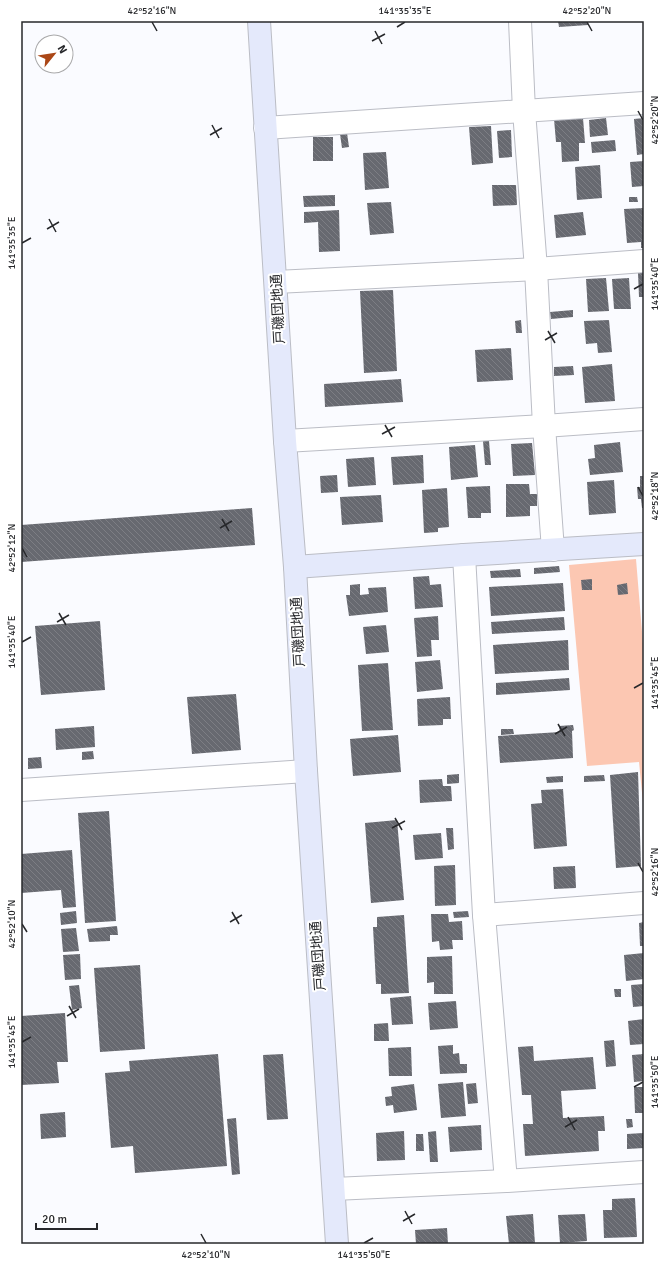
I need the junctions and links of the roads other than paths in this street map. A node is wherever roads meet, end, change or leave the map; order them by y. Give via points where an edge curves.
1 (259, 21) edge
2 (520, 21) edge
3 (644, 103) edge
4 (524, 111) junction
5 (265, 128) junction
6 (644, 261) edge
7 (536, 269) junction
8 (276, 282) junction
9 (644, 419) edge
10 (544, 426) junction
11 (285, 440) junction
12 (644, 544) edge
13 (553, 550) junction
14 (464, 555) junction
15 (295, 567) junction
16 (306, 771) junction
17 (21, 790) edge
18 (644, 903) edge
19 (484, 915) junction
20 (644, 1172) edge
21 (506, 1181) junction
22 (334, 1189) junction
23 (337, 1244) edge

1 - 5 street, 戸磯団地通
2 - 4 street
3 - 4 street
4 - 5 street
4 - 7 street
5 - 8 street, 戸磯団地通
6 - 7 street
7 - 8 street
7 - 10 street
8 - 11 street, 戸磯団地通
9 - 10 street
10 - 11 street
10 - 13 street
11 - 15 street, 戸磯団地通
12 - 13 street
13 - 14 street
14 - 15 street
14 - 19 street
15 - 16 street, 戸磯団地通
16 - 17 street
16 - 22 street, 戸磯団地通
18 - 19 street
19 - 21 street
20 - 21 street
21 - 22 street
22 - 23 street, 戸磯団地通

